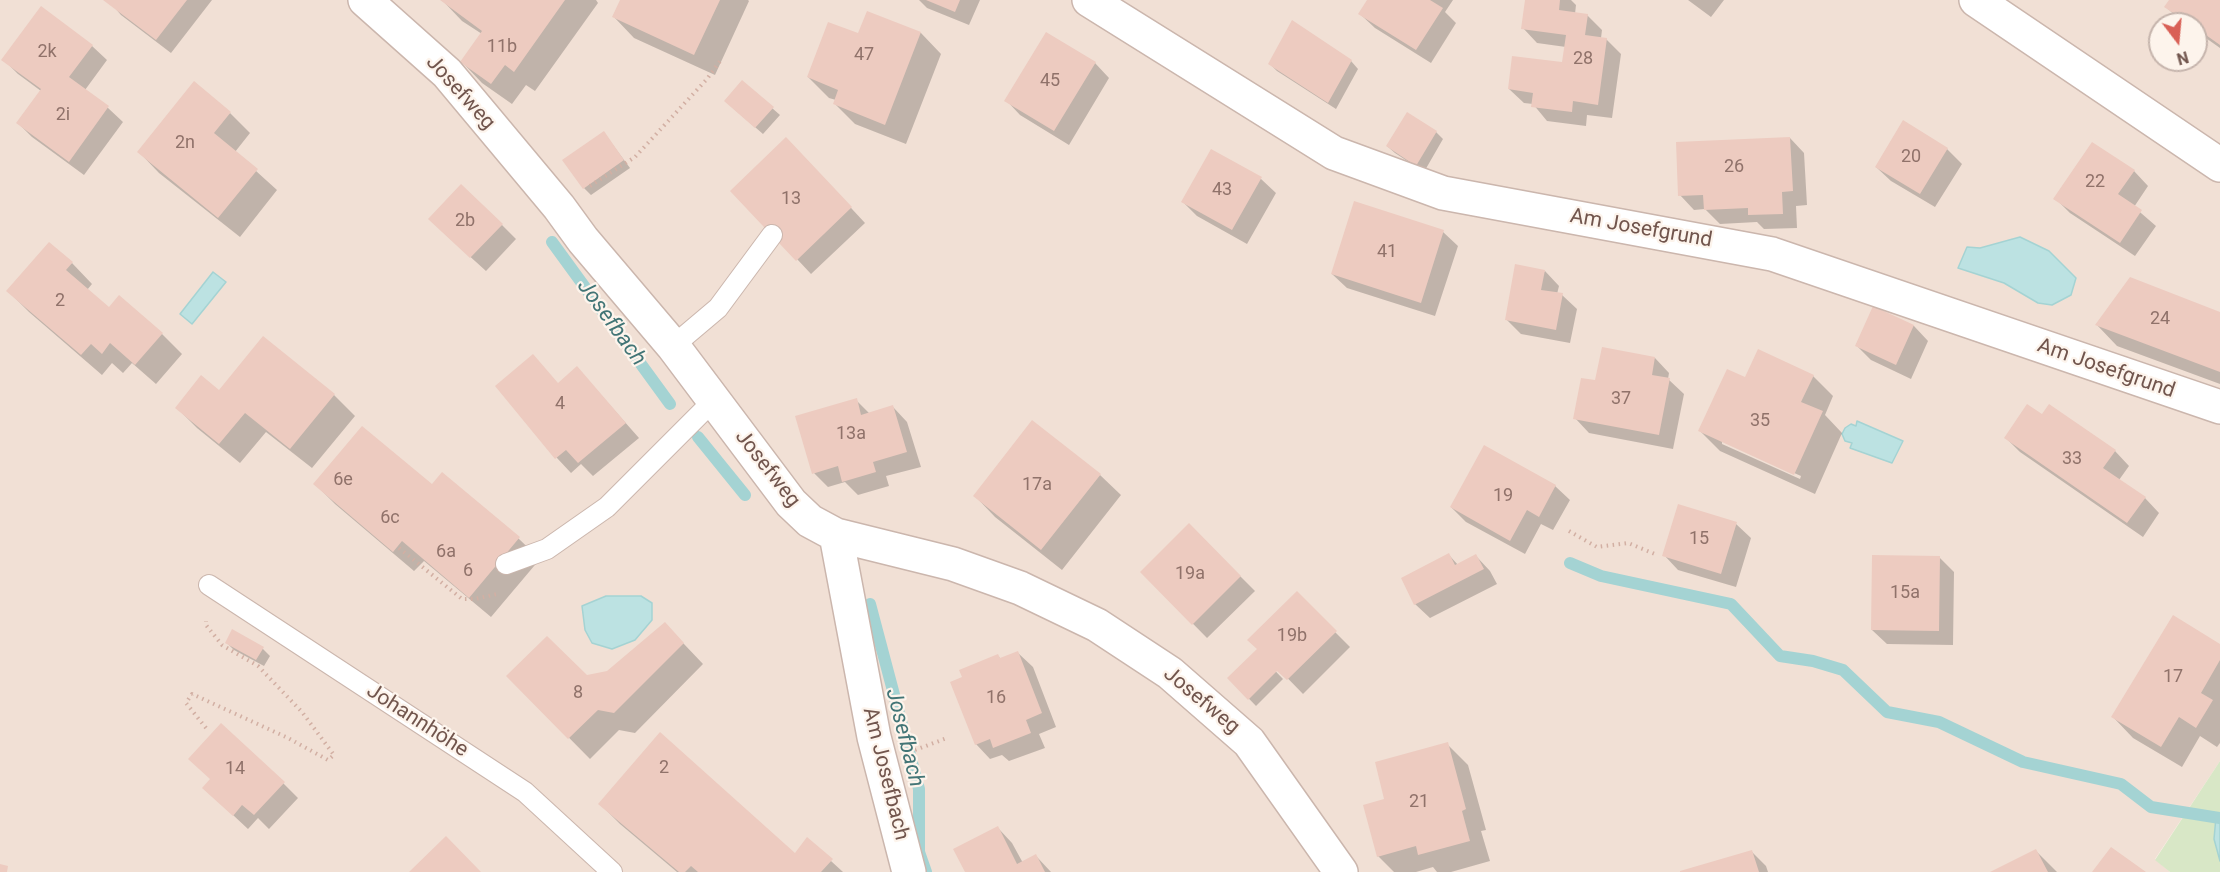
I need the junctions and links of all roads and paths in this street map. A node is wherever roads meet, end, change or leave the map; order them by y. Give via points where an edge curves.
1 (365, 0) edge
2 (1089, 0) edge
3 (1976, 0) edge
4 (720, 61) dead end
5 (2220, 165) edge
6 (559, 207) junction
7 (772, 235) dead end
8 (673, 346) junction
9 (714, 400) junction
10 (2220, 407) edge
11 (1569, 531) dead end
12 (836, 535) junction
13 (1655, 554) dead end
14 (506, 564) dead end
15 (212, 587) joint
16 (206, 728) dead end
17 (947, 738) dead end
18 (922, 747) dead end
19 (908, 871) edge
20 (612, 872) edge
21 (1341, 872) edge

1 - 6 street, Josefweg via 447,73
2 - 10 street, Am Josefgrund via 1334,153 1443,193 1772,254
3 - 5 street
4 - 6 path via 635,157
6 - 8 street, Josefweg
7 - 8 lane via 718,308
8 - 9 street, Josefweg
9 - 12 street, Josefweg via 791,503 810,521
9 - 14 lane via 607,507 548,549
11 - 13 path via 1597,547 1628,543
12 - 19 street, Am Josefbach via 874,737
12 - 21 street, Josefweg via 953,564 1020,588 1097,625 1170,673 1250,742
15 - 16 path via 206,625 222,645 258,666 302,712 334,755 328,760 192,694 186,703
15 - 20 lane, Johannhöhe via 525,792
17 - 18 path

